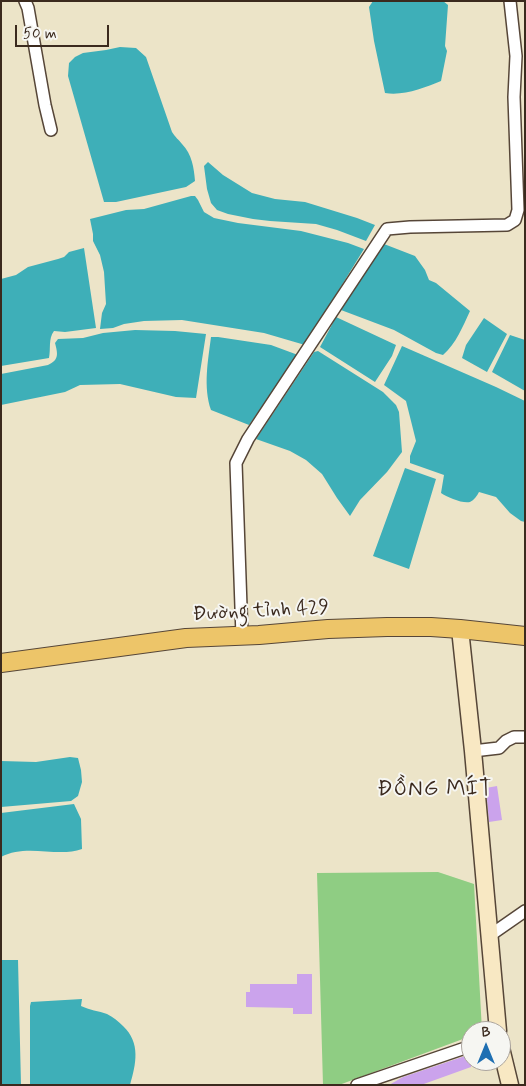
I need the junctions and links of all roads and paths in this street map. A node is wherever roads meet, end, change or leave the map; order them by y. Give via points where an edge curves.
1 (25, 1) edge
2 (510, 1) edge
3 (51, 130) dead end
4 (520, 222) edge
5 (460, 629) junction
6 (242, 636) junction
7 (525, 636) edge
8 (1, 663) edge
9 (525, 737) edge
10 (473, 751) junction
11 (525, 911) edge
12 (490, 936) junction
13 (497, 1021) edge
14 (461, 1049) edge
15 (507, 1071) edge
16 (358, 1085) edge
17 (510, 1085) edge

1 - 3 street
2 - 4 street via 516,56 514,98
4 - 6 street via 387,230 236,462
5 - 6 main road, Đường tỉnh 429 via 387,627
5 - 7 main road, Đường tỉnh 429
5 - 10 street
6 - 8 main road, Đường tỉnh 429 via 186,638
9 - 10 street via 514,737 499,748
10 - 12 street
11 - 12 street
12 - 13 street
14 - 16 street
15 - 17 street

